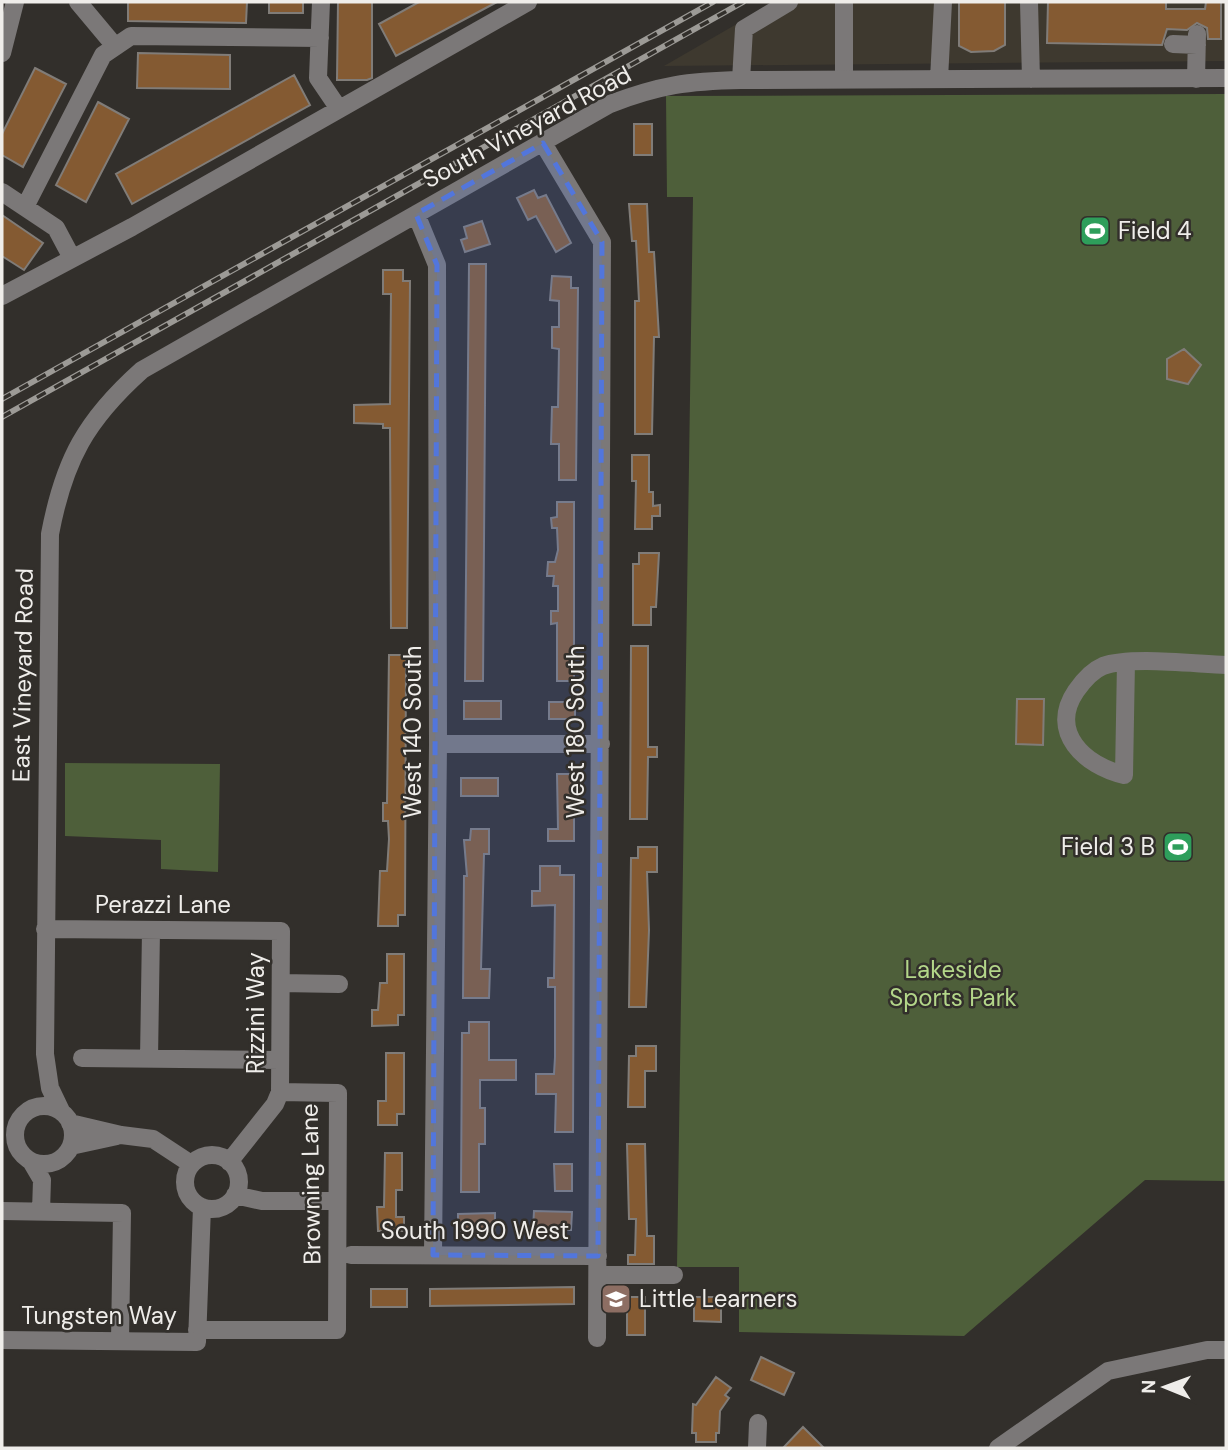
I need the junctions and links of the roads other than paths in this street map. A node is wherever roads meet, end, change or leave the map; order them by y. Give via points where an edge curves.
1 (15, 2) edge
2 (78, 2) edge
3 (321, 2) edge
4 (528, 2) edge
5 (789, 2) edge
6 (844, 2) edge
7 (943, 2) edge
8 (1029, 2) edge
9 (4, 34) edge
10 (320, 38) junction
11 (1173, 44) dead end
12 (114, 45) junction
13 (2, 53) edge
14 (1226, 78) edge
15 (844, 79) junction
16 (939, 79) junction
17 (1031, 79) junction
18 (1196, 79) junction
19 (741, 80) junction
20 (338, 109) junction
21 (543, 143) junction
22 (2, 192) edge
23 (25, 207) junction
24 (416, 214) junction
25 (72, 258) junction
26 (2, 296) edge
27 (112, 397) joint
28 (1126, 662) junction
29 (1226, 665) edge
30 (438, 744) junction
31 (601, 744) junction
32 (45, 929) junction
33 (151, 930) junction
34 (281, 931) joint
35 (281, 983) junction
36 (339, 984) dead end
37 (44, 1054) junction
38 (82, 1058) dead end
39 (149, 1059) junction
40 (280, 1060) junction
41 (280, 1092) junction
42 (65, 1117) junction
43 (14, 1120) edge
44 (121, 1135) junction
45 (71, 1146) junction
46 (10, 1147) edge
47 (229, 1162) junction
48 (32, 1163) junction
49 (51, 1164) junction
50 (191, 1164) junction
51 (42, 1180) junction
52 (235, 1195) junction
53 (337, 1201) junction
54 (202, 1208) junction
55 (2, 1211) edge
56 (41, 1212) junction
57 (351, 1255) dead end
58 (433, 1255) junction
59 (598, 1256) junction
60 (598, 1275) junction
61 (674, 1275) dead end
62 (337, 1330) joint
63 (197, 1336) junction
64 (597, 1338) dead end
65 (2, 1340) edge
66 (120, 1341) junction
67 (1226, 1350) edge
68 (758, 1423) dead end
69 (757, 1448) edge
70 (998, 1448) edge

1 - 9 street
2 - 12 street
3 - 10 street
4 - 20 street
5 - 19 street via 744,29
6 - 15 street
7 - 16 street
8 - 17 street
9 - 13 street
10 - 12 street via 131,36
10 - 20 street via 318,78
11 - 18 street via 1197,39
12 - 23 street via 103,55
14 - 18 street, South Vineyard Road
15 - 16 street, South Vineyard Road
15 - 19 street, South Vineyard Road
16 - 17 street, South Vineyard Road
17 - 18 street, South Vineyard Road
19 - 21 street, South Vineyard Road via 653,88 610,104
20 - 25 street
21 - 24 street, South Vineyard Road
21 - 31 street, West 180 South via 602,242
22 - 23 street
23 - 25 street via 56,228
24 - 27 street, South Vineyard Road via 142,370
24 - 30 street, West 140 South via 437,265
25 - 26 street
27 - 32 street, East Vineyard Road via 80,440 59,488 50,534
28 - 28 street via 1103,666 1084,679 1070,700 1067,720 1069,737 1086,760 1124,775
28 - 29 street
30 - 31 street
30 - 58 street, West 140 South
31 - 59 street, West 180 South
32 - 33 street, Perazzi Lane
32 - 37 street, East Vineyard Road
33 - 34 street, Perazzi Lane
33 - 39 street
34 - 35 street, Rizzini Way
35 - 36 street
35 - 40 street, Rizzini Way
37 - 42 street, East Vineyard Road via 50,1088
37 - 43 street, East Vineyard Road via 38,1091
38 - 39 street
39 - 40 street
40 - 41 street, Rizzini Way
41 - 47 street, Rizzini Way
41 - 53 street, Browning Lane via 338,1093
42 - 43 street via 42,1106
42 - 44 street
42 - 45 street via 73,1137
43 - 46 street via 15,1141
44 - 45 street
44 - 50 street via 153,1139
45 - 49 street
46 - 48 street
47 - 50 street via 211,1155
47 - 52 street via 239,1180
48 - 49 street
48 - 51 street
49 - 51 street
50 - 54 street via 186,1189
51 - 56 street
52 - 53 street via 262,1201
52 - 54 street via 224,1206
53 - 62 street, Browning Lane
54 - 63 street
55 - 56 street
56 - 66 street via 122,1213
57 - 58 street, South 1990 West
58 - 59 street, South 1990 West
59 - 60 street, West 180 South
60 - 61 street
60 - 64 street, West 180 South
62 - 63 street, Tungsten Way
63 - 66 street, Tungsten Way
65 - 66 street, Tungsten Way
67 - 70 street via 1108,1371
68 - 69 street

